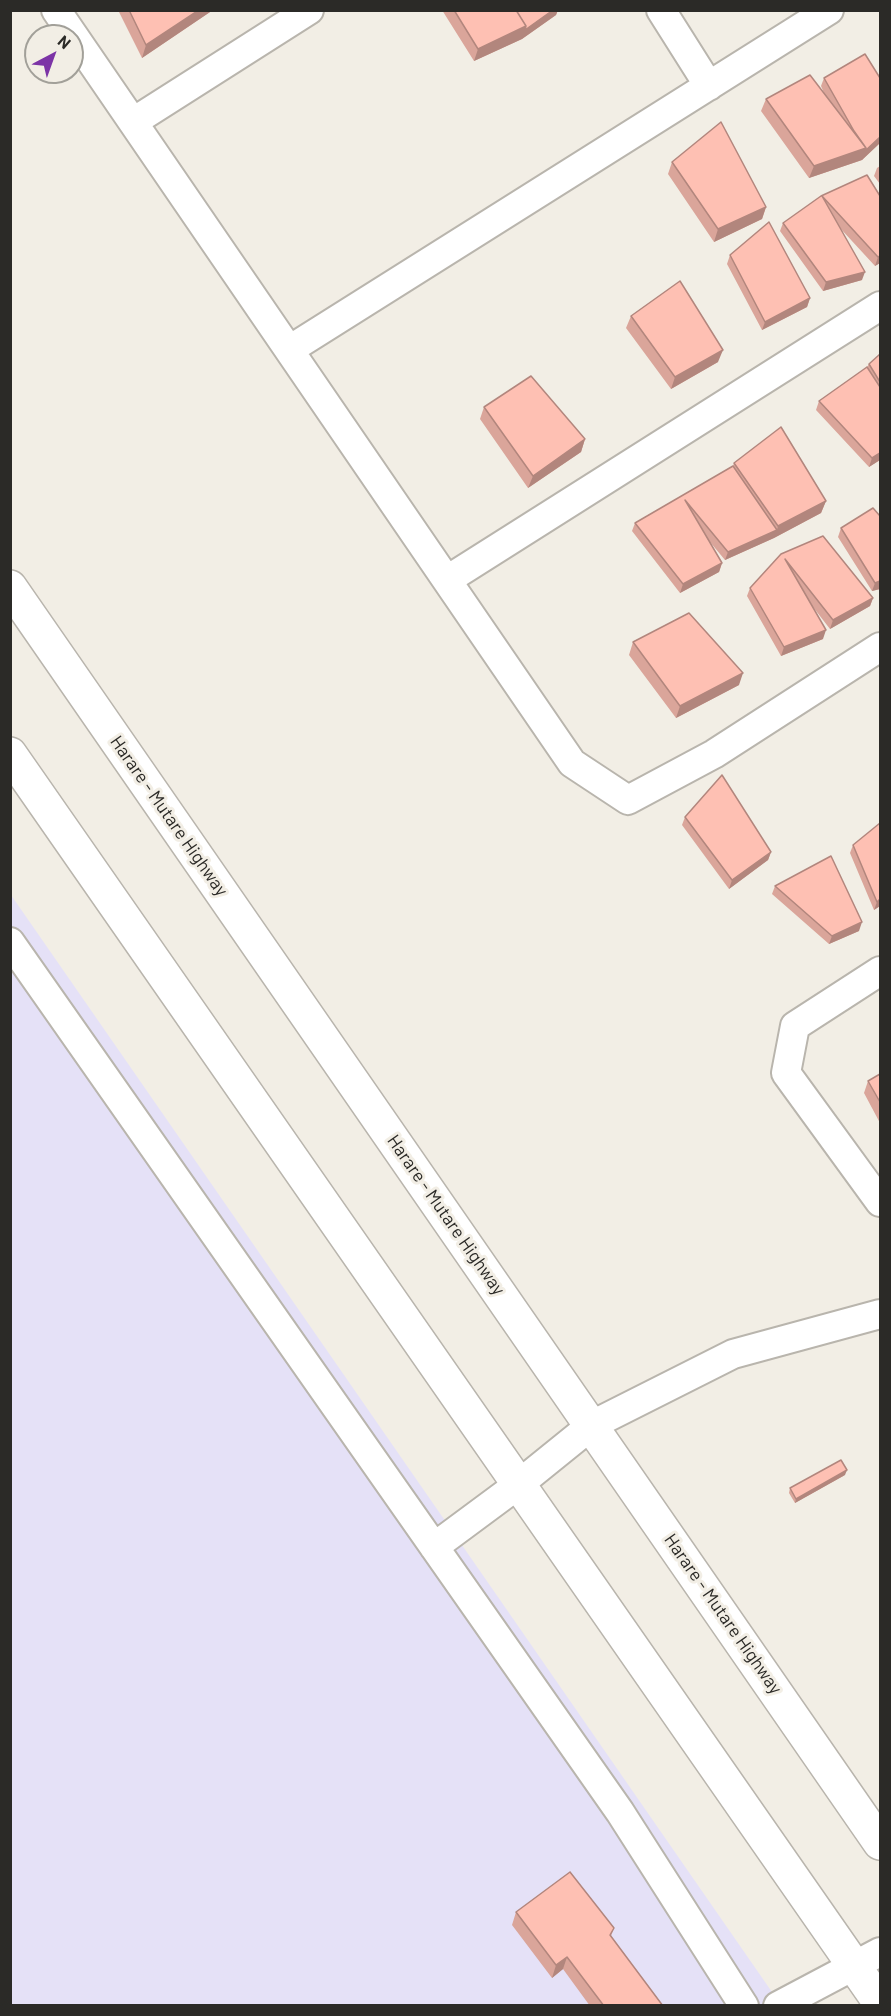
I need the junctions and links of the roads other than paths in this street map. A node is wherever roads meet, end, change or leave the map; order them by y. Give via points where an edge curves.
1 (56, 10) edge
2 (309, 10) edge
3 (661, 10) edge
4 (829, 10) edge
5 (709, 86) junction
6 (133, 122) junction
7 (880, 306) edge
8 (289, 350) junction
9 (447, 580) junction
10 (10, 587) edge
11 (880, 646) edge
12 (10, 754) edge
13 (10, 942) edge
14 (880, 971) edge
15 (880, 1202) edge
16 (880, 1314) edge
17 (592, 1425) junction
18 (519, 1484) junction
19 (434, 1547) junction
20 (880, 1844) edge
21 (868, 1959) edge
22 (880, 2003) edge
23 (744, 2006) edge
24 (778, 2006) edge

1 - 6 street
2 - 6 street
3 - 5 street
4 - 5 street
5 - 8 street
6 - 8 street
7 - 9 street
8 - 9 street
9 - 11 street via 572,763 628,800 714,754
10 - 17 highway, Harare - Mutare Highway
12 - 18 highway
13 - 19 street
14 - 15 street via 795,1026 786,1073
16 - 17 street via 733,1354
17 - 18 street
17 - 20 highway, Harare - Mutare Highway
18 - 19 street
18 - 21 highway
19 - 23 street via 620,1812
21 - 22 highway
21 - 24 street

